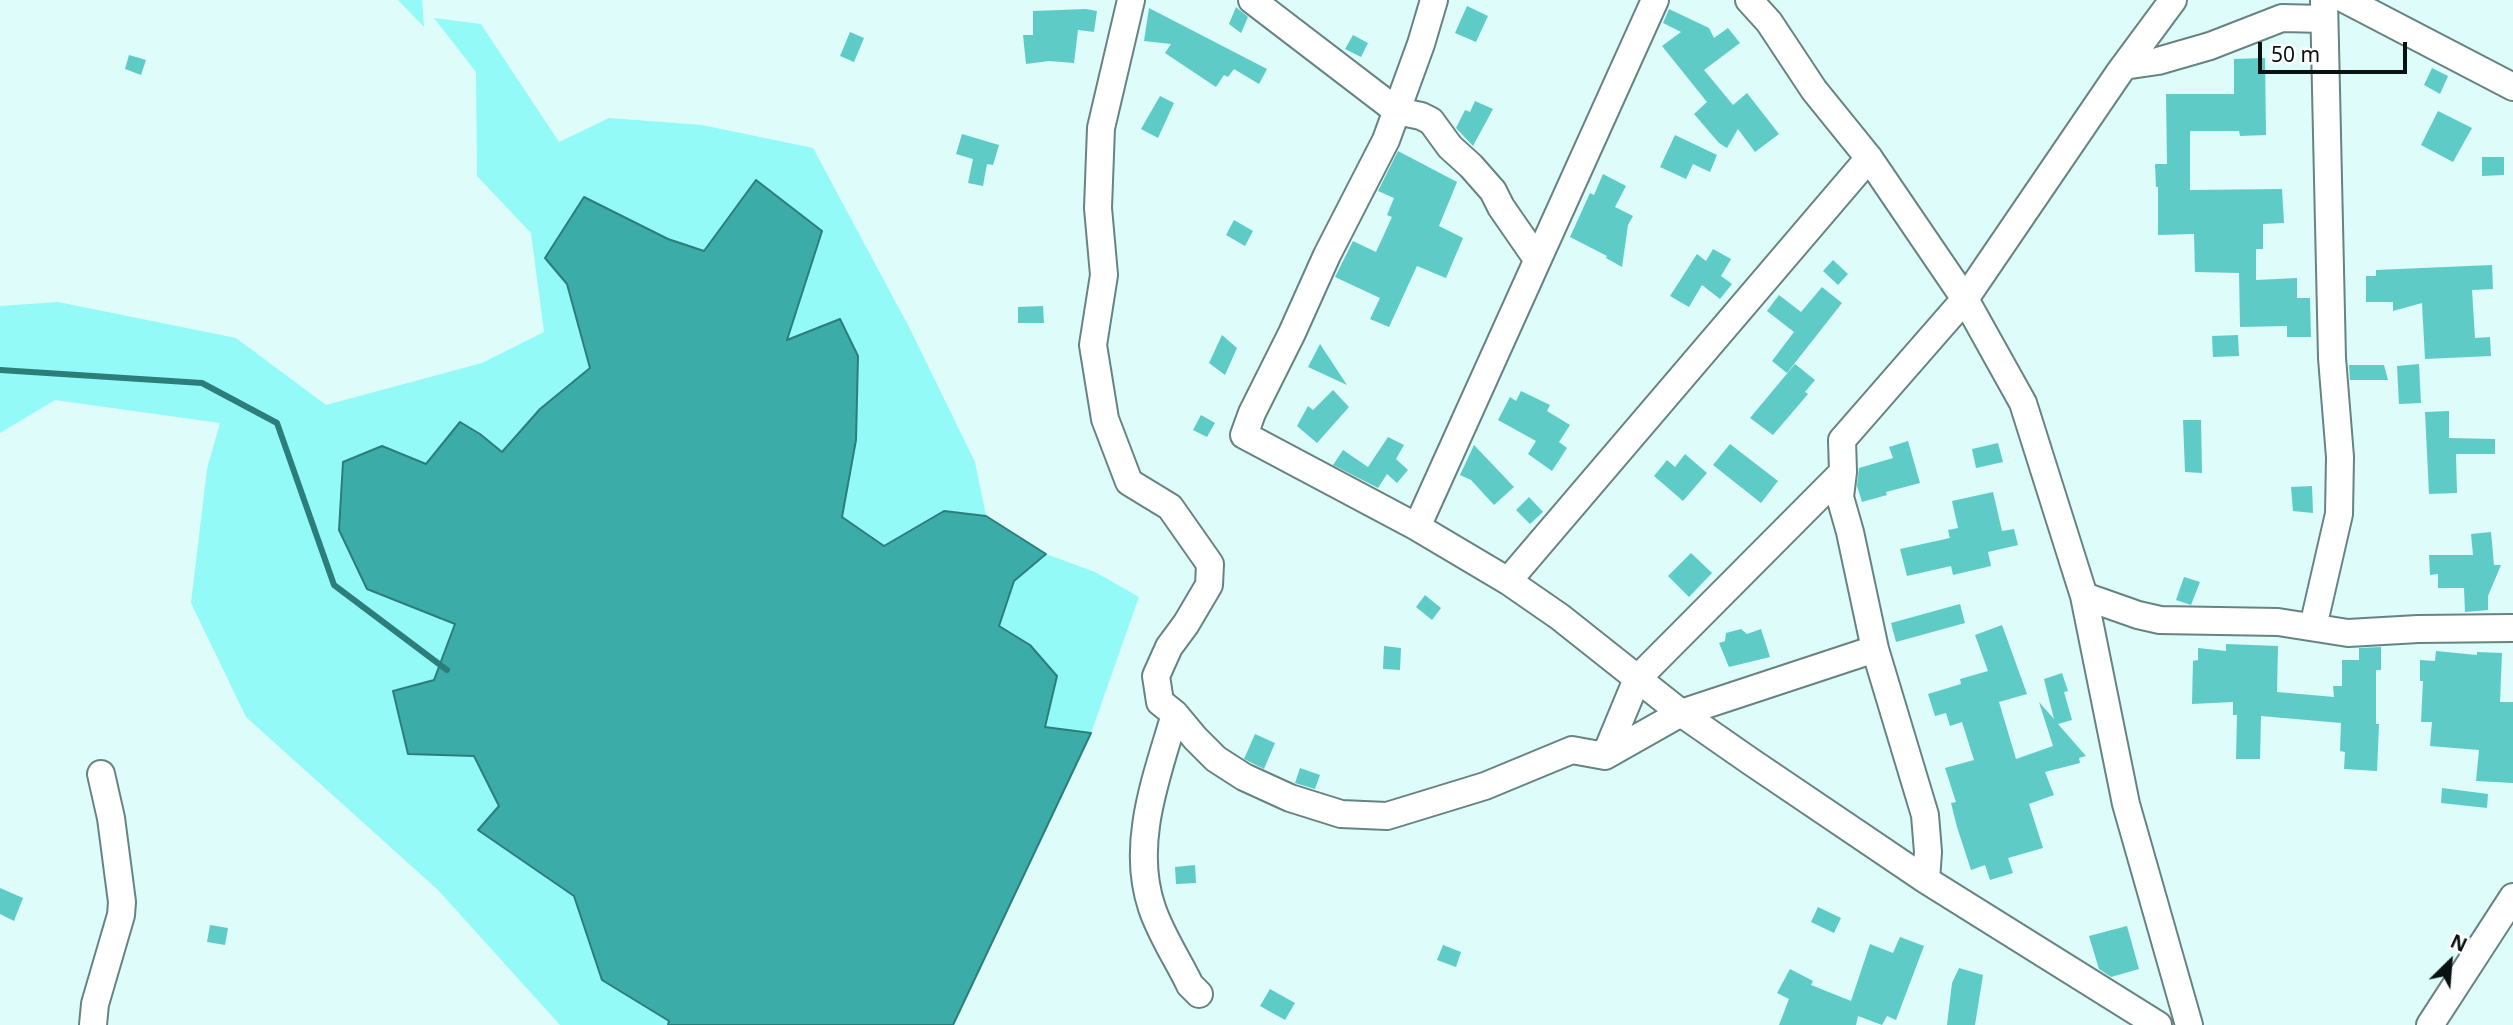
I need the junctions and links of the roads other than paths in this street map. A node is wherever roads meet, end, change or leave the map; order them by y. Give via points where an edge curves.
1 (1131, 0) edge
2 (1252, 0) edge
3 (1434, 0) edge
4 (1655, 0) edge
5 (1749, 0) edge
6 (2173, 0) edge
7 (2359, 3) edge
8 (2324, 10) edge
9 (2124, 66) junction
10 (2513, 87) edge
11 (1397, 111) junction
12 (1869, 159) junction
13 (1537, 258) junction
14 (1965, 299) junction
15 (1843, 472) junction
16 (1417, 527) junction
17 (1508, 582) junction
18 (2084, 596) junction
19 (2313, 628) junction
20 (2513, 628) edge
21 (1875, 649) junction
22 (1637, 679) junction
23 (1681, 713) junction
24 (1175, 714) junction
25 (1605, 756) junction
26 (101, 774) dead end
27 (1926, 880) junction
28 (2513, 897) edge
29 (1199, 994) dead end
30 (93, 1025) edge
31 (2158, 1025) edge
32 (2189, 1025) edge
33 (2430, 1025) edge

1 - 24 street via 1101,128 1098,208 1104,275 1093,345 1105,419 1129,482 1170,507 1210,564 1209,585 1156,676 1160,702
2 - 11 street
3 - 11 street
4 - 13 street
5 - 12 street
6 - 9 street
7 - 10 street
8 - 9 street via 2282,18 2171,57
8 - 19 street via 2332,358 2340,468 2339,514
9 - 14 street
11 - 13 street via 1431,121 1493,191
11 - 16 street via 1244,435
12 - 14 street
12 - 17 street
13 - 16 street
14 - 15 street via 1842,440
14 - 18 street via 2023,403
15 - 21 street via 1840,496
15 - 22 street
16 - 17 street
17 - 22 street
18 - 19 street via 2160,620 2278,622
18 - 32 street via 2126,804
19 - 20 street via 2348,633
21 - 23 street
21 - 27 street via 1925,815
22 - 23 street
22 - 25 street
23 - 25 street
23 - 27 street
24 - 25 street via 1216,759 1244,777 1341,814 1387,816 1485,786 1572,750
24 - 29 street via 1149,803 1143,857 1152,908 1190,985
26 - 30 street via 122,902
27 - 31 street
28 - 33 street

